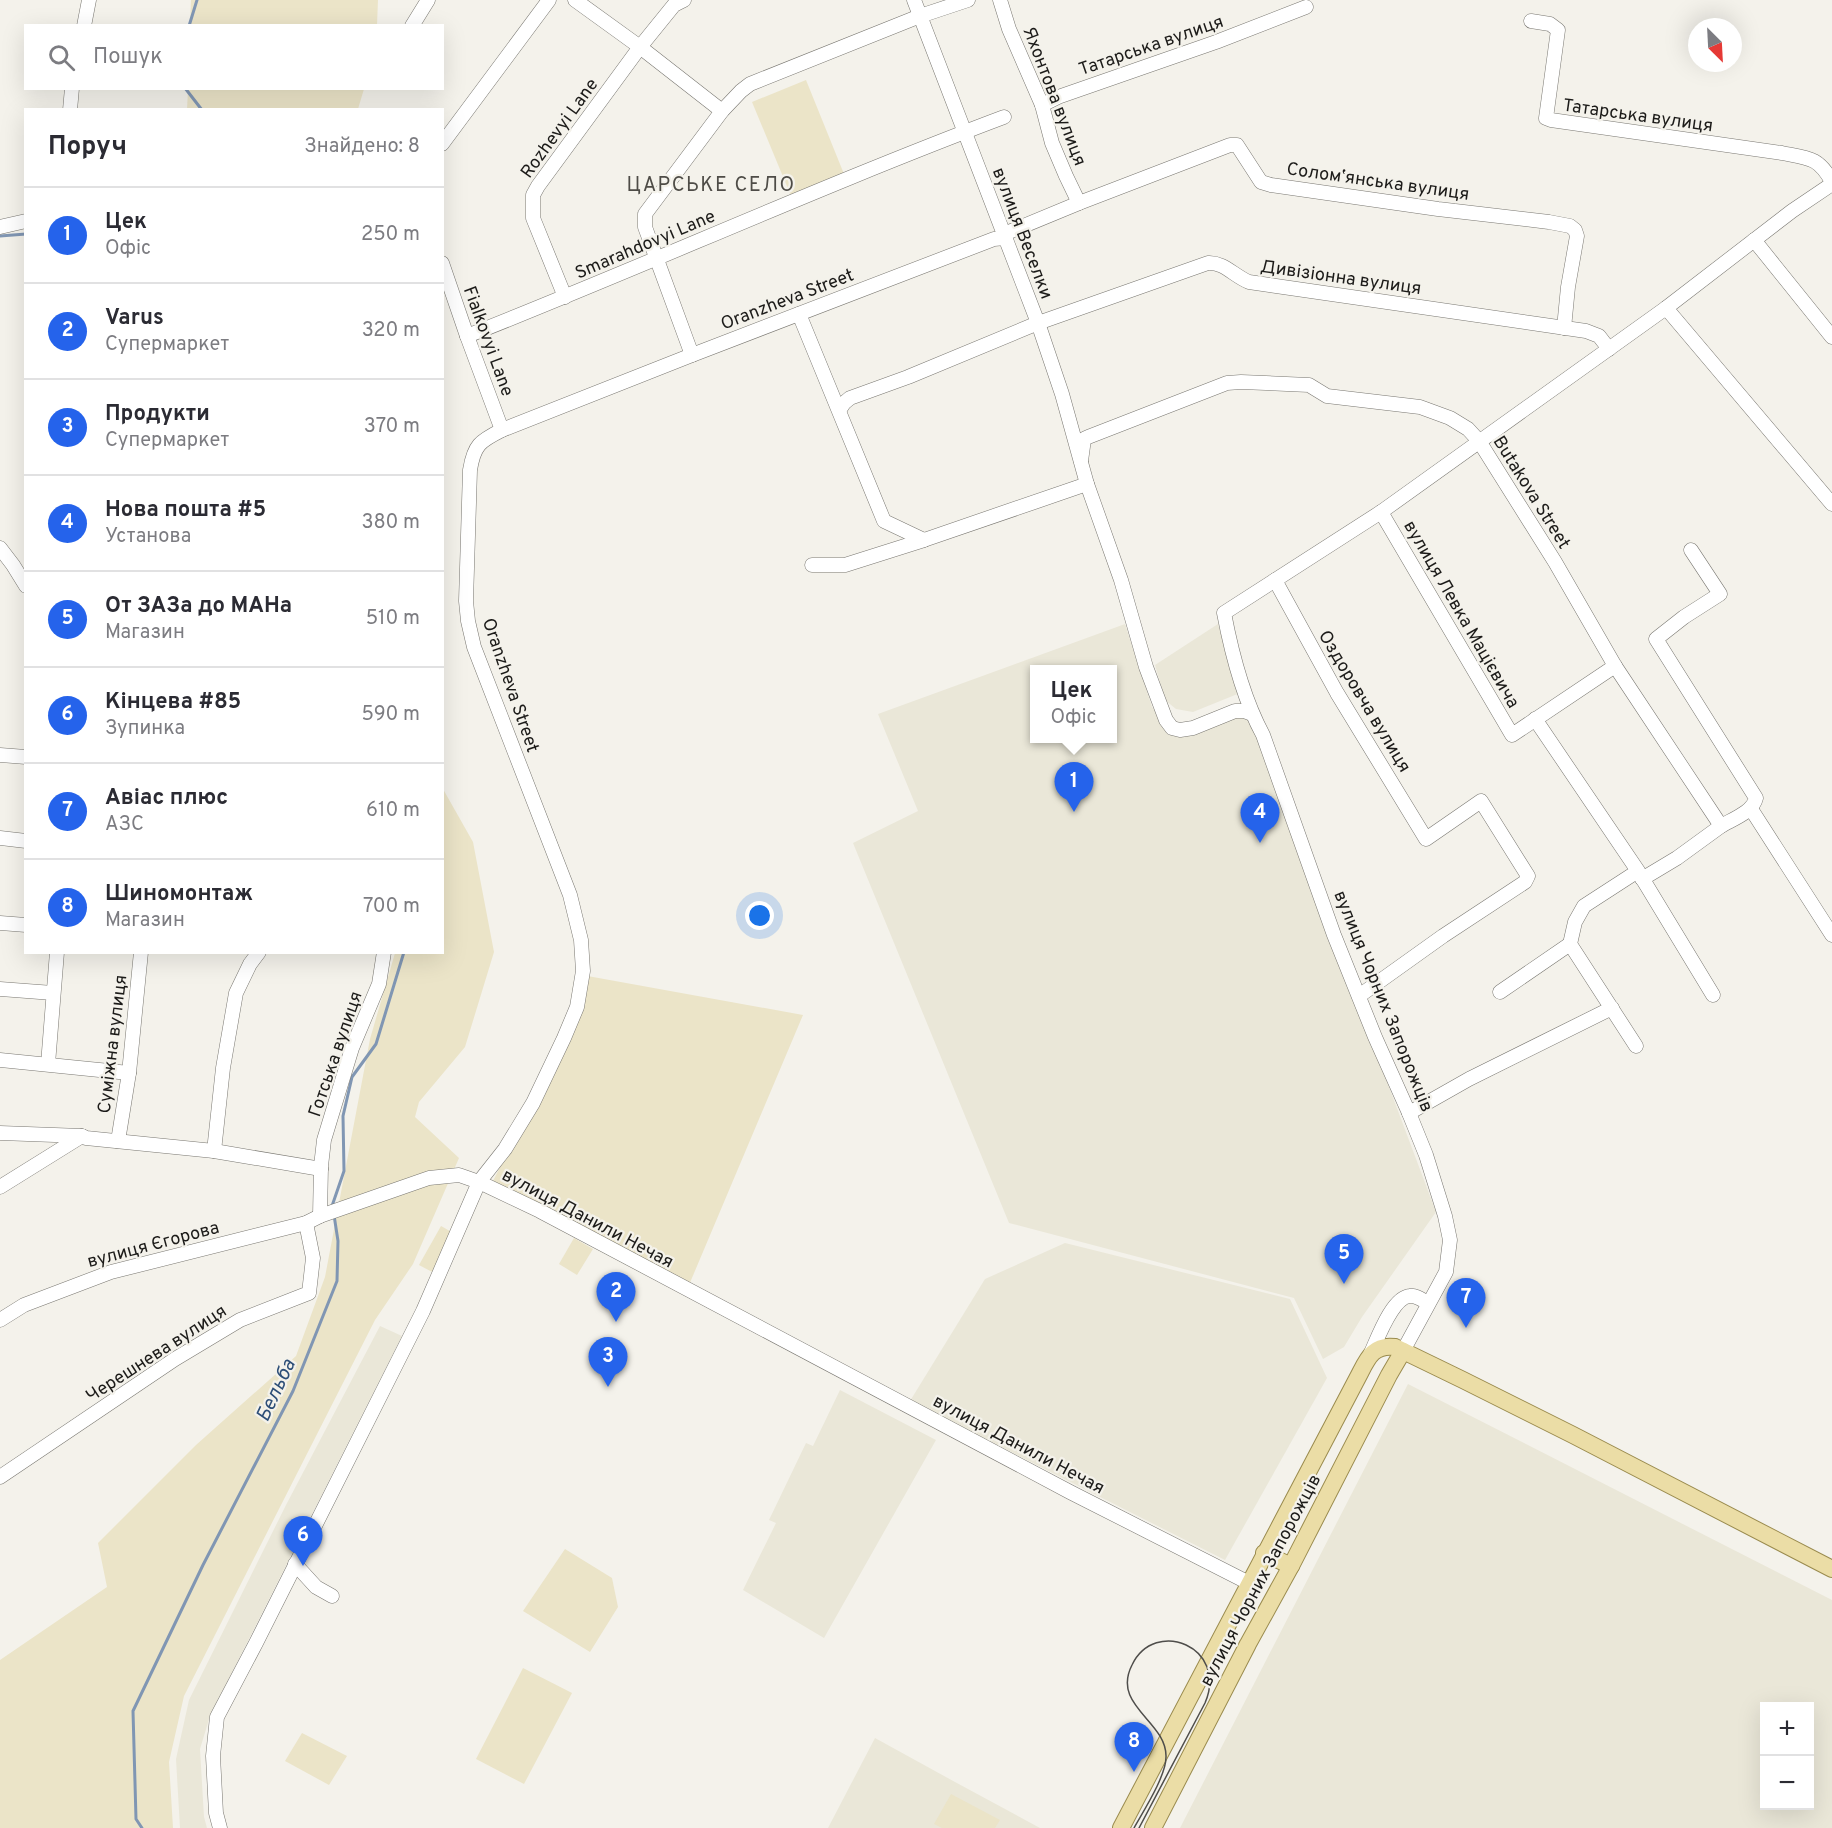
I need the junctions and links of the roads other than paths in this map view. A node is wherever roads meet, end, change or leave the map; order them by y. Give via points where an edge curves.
1 (88, 0) edge
2 (428, 0) edge
3 (549, 0) edge
4 (575, 0) edge
5 (684, 0) edge
6 (914, 0) edge
7 (968, 0) edge
8 (1000, 0) edge
9 (1306, 7) dead end
10 (920, 16) junction
11 (1531, 21) dead end
12 (84, 24) edge
13 (413, 24) edge
14 (640, 47) junction
15 (72, 90) edge
16 (1042, 105) junction
17 (70, 108) edge
18 (722, 111) junction
19 (1004, 117) dead end
20 (965, 132) junction
21 (444, 141) edge
22 (1832, 183) edge
23 (1079, 203) junction
24 (24, 221) edge
25 (0, 227) edge
26 (1005, 236) junction
27 (1754, 240) junction
28 (657, 258) junction
29 (444, 268) edge
30 (564, 297) junction
31 (1666, 308) junction
32 (799, 314) junction
33 (1038, 323) junction
34 (1564, 328) junction
35 (467, 336) junction
36 (1832, 337) edge
37 (1609, 349) junction
38 (692, 355) junction
39 (840, 409) junction
40 (502, 430) junction
41 (1479, 441) junction
42 (1081, 461) junction
43 (1087, 484) junction
44 (1832, 504) edge
45 (1381, 512) junction
46 (924, 540) junction
47 (0, 548) edge
48 (1691, 550) dead end
49 (812, 565) dead end
50 (1275, 580) junction
51 (24, 583) edge
52 (1615, 666) junction
53 (1252, 714) junction
54 (1535, 719) junction
55 (0, 755) edge
56 (24, 757) edge
57 (1751, 809) junction
58 (1721, 826) junction
59 (0, 838) edge
60 (24, 841) edge
61 (1640, 875) junction
62 (0, 923) edge
63 (24, 925) edge
64 (1832, 935) edge
65 (1570, 944) junction
66 (57, 954) edge
67 (141, 954) edge
68 (257, 954) edge
69 (384, 954) edge
70 (0, 989) edge
71 (1500, 992) dead end
72 (53, 993) junction
73 (1713, 995) dead end
74 (1359, 996) junction
75 (1612, 1008) junction
76 (1636, 1046) dead end
77 (0, 1060) edge
78 (48, 1064) junction
79 (129, 1073) junction
80 (1409, 1113) junction
81 (0, 1133) edge
82 (82, 1136) junction
83 (118, 1141) junction
84 (214, 1151) junction
85 (321, 1169) junction
86 (479, 1182) junction
87 (0, 1187) edge
88 (323, 1215) junction
89 (306, 1223) junction
90 (1428, 1303) junction
91 (0, 1320) edge
92 (1402, 1351) junction
93 (1370, 1355) junction
94 (0, 1477) edge
95 (1264, 1553) junction
96 (295, 1564) junction
97 (1291, 1566) junction
98 (1832, 1569) edge
99 (1249, 1583) junction
100 (332, 1596) dead end
101 (220, 1828) edge
102 (1120, 1828) edge
103 (1153, 1828) edge

1 - 12 street
2 - 13 street
3 - 21 street
4 - 14 street
5 - 14 street, Rozhevyi Lane via 674,5
6 - 10 street, вулиця Веселки
7 - 10 street
8 - 16 street, Яхонтова вулиця
9 - 16 street, Татарська вулиця
10 - 18 street via 750,84
10 - 20 street, вулиця Веселки
11 - 22 street, Татарська вулиця via 1550,24 1558,30 1546,118 1812,159 1826,170
14 - 18 street
14 - 30 street, Rozhevyi Lane via 533,195 533,218
15 - 17 street
16 - 23 street, Яхонтова вулиця via 1052,143
18 - 28 street via 645,214 645,227
19 - 20 street, Smarahdovyi Lane
20 - 26 street, вулиця Веселки
20 - 28 street, Smarahdovyi Lane
22 - 27 street
23 - 26 street, Соломʼянська вулиця
23 - 34 street, Соломʼянська вулиця via 1237,145 1261,182 1271,185 1570,226 1577,236
24 - 25 street
26 - 32 street, Oranzheva Street
26 - 33 street, вулиця Веселки
27 - 31 street
27 - 36 street
28 - 30 street, Smarahdovyi Lane
28 - 38 street
29 - 35 street, Fialkovyi Lane
30 - 35 street, Smarahdovyi Lane
31 - 37 street
31 - 44 street
32 - 38 street, Oranzheva Street
32 - 39 street
33 - 34 street, Дивізіонна вулиця via 1216,263 1249,282
33 - 39 street, Дивізіонна вулиця via 850,398
33 - 42 street, вулиця Веселки
34 - 37 street, Дивізіонна вулиця via 1599,336
35 - 40 street, Fialkovyi Lane
37 - 41 street
38 - 40 street, Oranzheva Street
39 - 46 street via 885,520
40 - 86 street, Oranzheva Street via 482,440 472,458 468,621 474,647 570,895 581,940 583,971 577,1007 533,1103
41 - 42 street, Butakova Street via 1450,418 1420,407 1327,396 1309,385 1234,383 1083,439
41 - 45 street
41 - 52 street, Butakova Street
42 - 43 street, вулиця Веселки
43 - 46 street
43 - 53 street via 1166,720 1172,728 1180,730 1235,711
45 - 50 street
45 - 54 street, вулиця Левка Мацієвича via 1512,735
46 - 49 street via 845,566
47 - 51 street
48 - 57 street via 1720,594 1656,639 1756,798
50 - 53 street, вулиця Чорних Запорожців via 1224,613 1230,648
50 - 74 street, Оздоровча вулиця via 1337,693 1426,839 1481,801 1528,876
52 - 54 street
52 - 58 street, Butakova Street
53 - 74 street, вулиця Чорних Запорожців
54 - 61 street, вулиця Левка Мацієвича
55 - 56 street
57 - 58 street
57 - 64 street
58 - 61 street via 1677,858
59 - 60 street
61 - 65 street via 1584,906
61 - 73 street, вулиця Левка Мацієвича
62 - 63 street
65 - 71 street
65 - 75 street
66 - 72 street
67 - 79 street, Суміжна вулиця
68 - 84 street via 236,993
69 - 85 street, Готська вулиця via 379,984 352,1048 330,1119
70 - 72 street
72 - 78 street
74 - 80 street, вулиця Чорних Запорожців
75 - 76 street
75 - 80 street via 1468,1079
77 - 78 street
78 - 79 street
79 - 83 street, Суміжна вулиця
80 - 90 street, вулиця Чорних Запорожців via 1426,1155 1450,1240 1446,1272
81 - 82 street
82 - 83 street
82 - 87 street
83 - 84 street
84 - 85 street
85 - 88 street, Готська вулиця
86 - 88 street, вулиця Єгорова via 459,1175 429,1178
86 - 96 street, вулиця Данили Нечая via 423,1311
86 - 99 street, вулиця Данили Нечая
88 - 89 street, вулиця Єгорова
89 - 91 street, вулиця Єгорова via 111,1272 24,1305
89 - 94 street, Черешнева вулиця via 313,1258 309,1293 240,1320
90 - 92 street, вулиця Чорних Запорожців
90 - 93 street, вулиця Чорних Запорожців via 1415,1296 1398,1301
92 - 93 main road via 1386,1346
92 - 97 main road, вулиця Чорних Запорожців
92 - 98 main road
93 - 95 main road, вулиця Чорних Запорожців
95 - 97 main road
95 - 99 main road, вулиця Чорних Запорожців
96 - 100 street via 316,1587
96 - 101 street, вулиця Данили Нечая via 217,1717 213,1761
97 - 103 main road, вулиця Чорних Запорожців
99 - 102 main road, вулиця Чорних Запорожців

